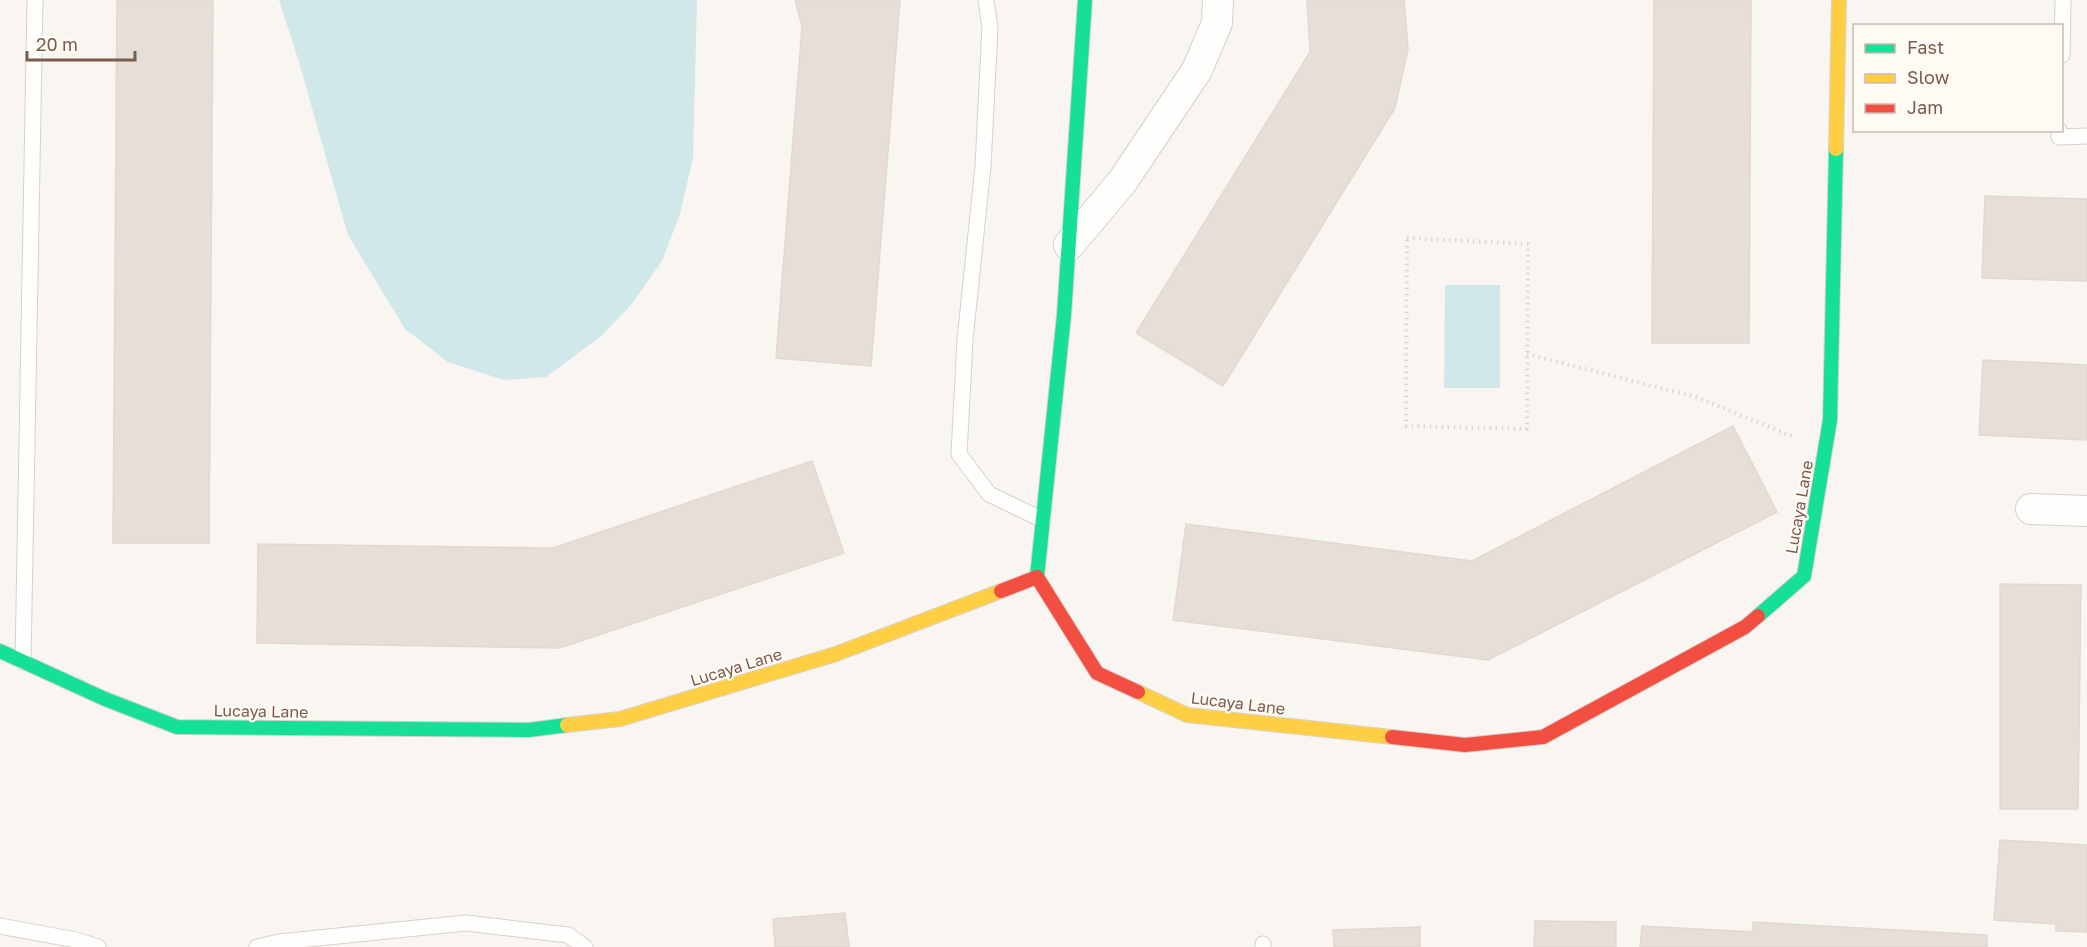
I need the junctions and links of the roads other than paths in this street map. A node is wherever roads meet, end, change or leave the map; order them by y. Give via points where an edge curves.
1 (35, 0) edge
2 (986, 0) edge
3 (1085, 0) edge
4 (1218, 0) edge
5 (1839, 0) edge
6 (2063, 0) edge
7 (2062, 24) edge
8 (2059, 132) edge
9 (2087, 136) edge
10 (1069, 245) junction
11 (2031, 509) dead end
12 (2087, 511) edge
13 (1043, 520) junction
14 (1037, 577) junction
15 (0, 651) edge
16 (23, 662) junction
17 (0, 926) edge
18 (98, 947) edge
19 (257, 947) edge
20 (585, 947) edge

1 - 16 lane
2 - 13 lane via 990,28 983,166 965,340 959,454 989,494
3 - 10 street
4 - 10 street via 1217,23 1197,69 1122,182
5 - 14 street, Lucaya Lane via 1830,420 1804,576 1745,627 1543,737 1464,746 1187,715 1097,673
6 - 7 lane
8 - 9 lane via 2059,137
10 - 13 street
11 - 12 street
13 - 14 street
14 - 16 street, Lucaya Lane via 836,654 734,685 620,719 529,730 177,727
15 - 16 street, Lucaya Lane
17 - 18 lane
19 - 20 lane via 466,923 568,935

